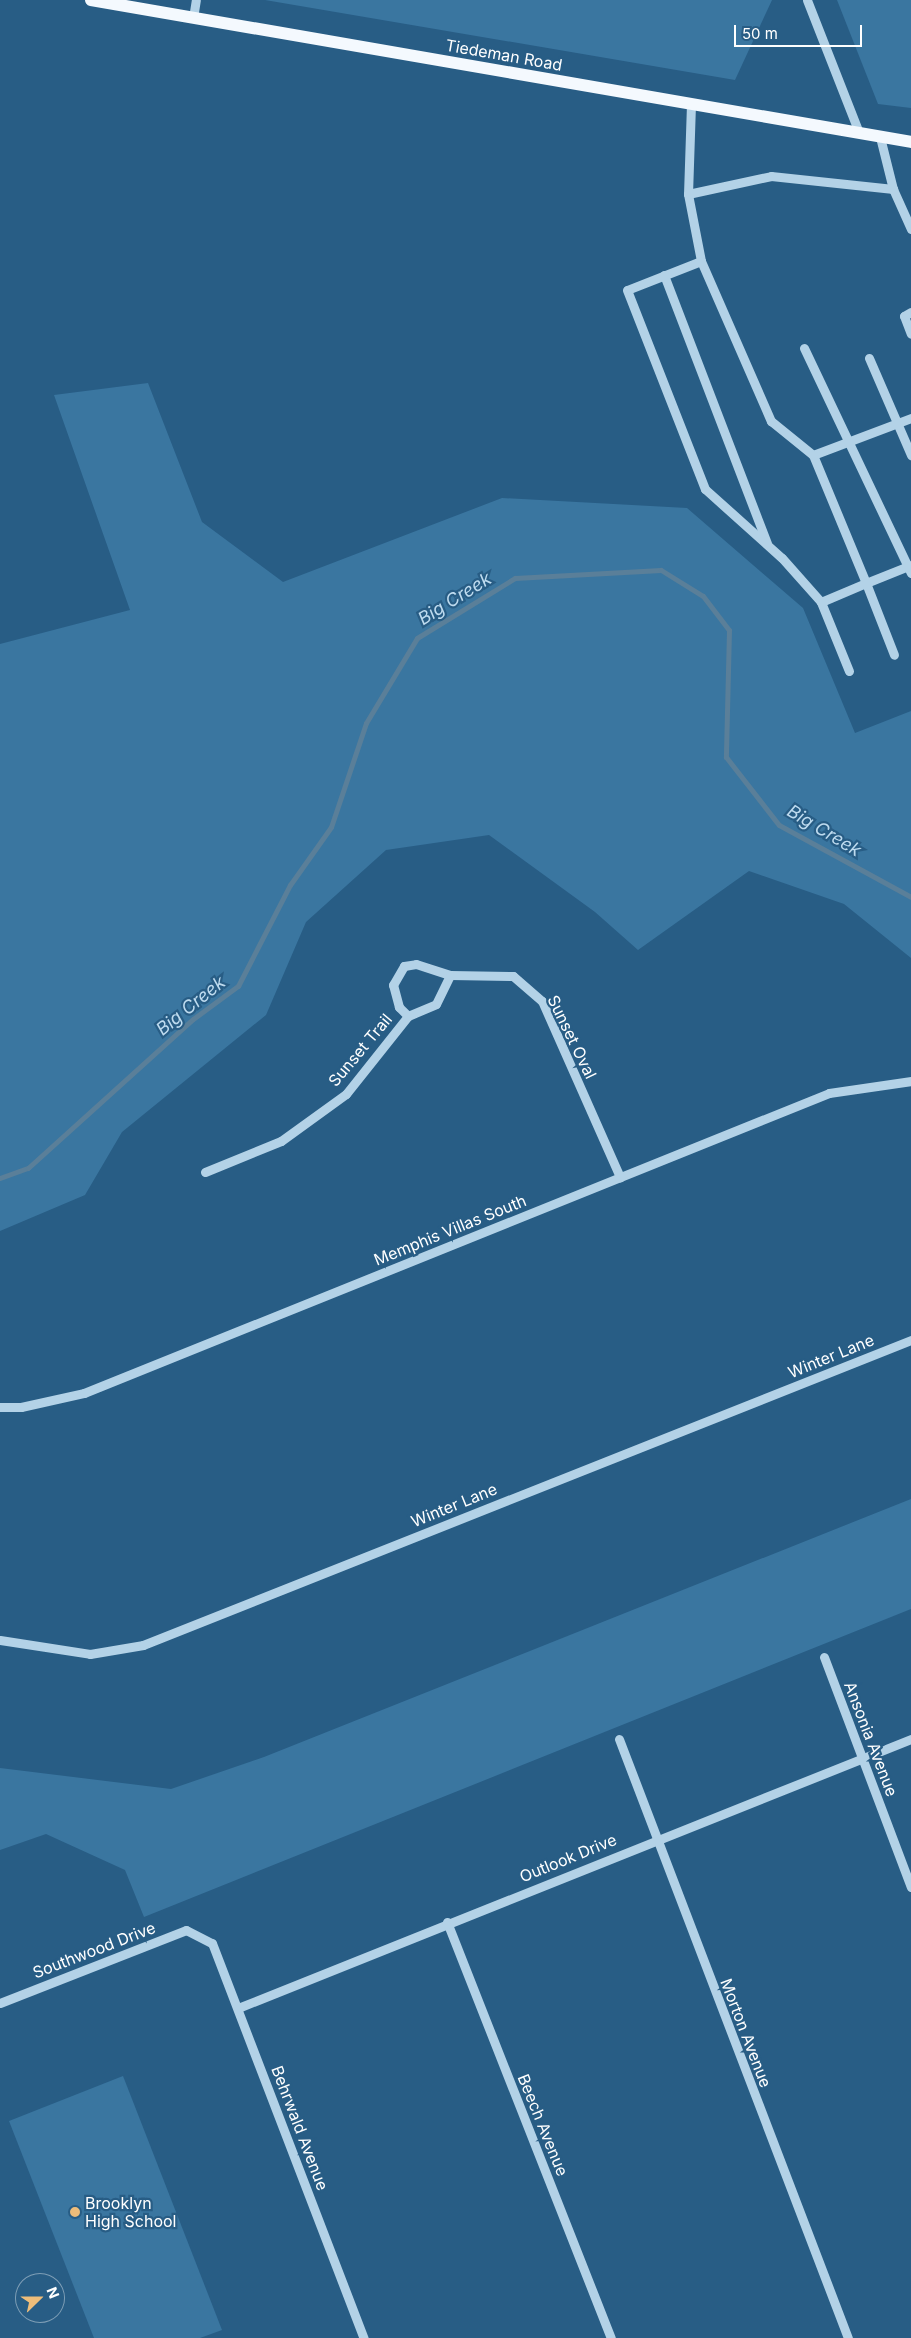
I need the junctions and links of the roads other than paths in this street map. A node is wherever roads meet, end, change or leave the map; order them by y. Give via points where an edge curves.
1 (91, 0) edge
2 (196, 0) edge
3 (807, 0) edge
4 (193, 18) junction
5 (691, 104) junction
6 (859, 133) junction
7 (880, 138) junction
8 (911, 142) edge
9 (893, 189) junction
10 (688, 194) junction
11 (911, 229) edge
12 (701, 261) junction
13 (664, 275) junction
14 (911, 312) edge
15 (911, 334) edge
16 (804, 348) dead end
17 (869, 358) dead end
18 (911, 418) edge
19 (898, 423) junction
20 (851, 440) junction
21 (812, 455) junction
22 (911, 455) edge
23 (768, 546) junction
24 (910, 568) edge
25 (866, 583) junction
26 (821, 602) junction
27 (894, 655) dead end
28 (849, 671) dead end
29 (450, 975) junction
30 (408, 1016) junction
31 (911, 1081) edge
32 (205, 1172) dead end
33 (620, 1177) junction
34 (911, 1340) edge
35 (0, 1407) edge
36 (0, 1640) edge
37 (824, 1657) dead end
38 (618, 1739) dead end
39 (911, 1739) edge
40 (862, 1759) junction
41 (654, 1839) junction
42 (911, 1887) edge
43 (447, 1922) junction
44 (200, 1933) joint
45 (0, 2003) edge
46 (238, 2008) junction
47 (364, 2338) edge
48 (611, 2338) edge
49 (848, 2338) edge

1 - 4 main road, Tiedeman Road
2 - 4 street
3 - 6 street
4 - 5 main road, Tiedeman Road
5 - 6 main road, Tiedeman Road
5 - 10 street
6 - 7 main road, Tiedeman Road
7 - 8 main road, Tiedeman Road
7 - 9 street
9 - 10 street via 772,176
9 - 11 street
10 - 12 street
12 - 13 street
12 - 21 street via 771,421
13 - 23 street
13 - 23 street via 627,290 630,299 705,489
14 - 15 street via 904,316
16 - 20 street via 842,434
17 - 19 street
18 - 19 street
19 - 20 street
19 - 22 street
20 - 21 street
20 - 24 street
21 - 25 street
23 - 26 street
24 - 25 street
25 - 26 street
25 - 27 street
26 - 28 street
29 - 30 street via 436,1004
29 - 30 street, Sunset Oval via 416,964 396,973 395,996
29 - 33 street, Sunset Oval via 513,976 542,1002
30 - 32 street, Sunset Trail via 346,1094 281,1141
31 - 33 street, Memphis Villas South via 829,1093
33 - 35 street, Memphis Villas South via 84,1393 21,1407
34 - 36 street, Winter Lane via 143,1645 90,1654
37 - 40 street, Ansonia Avenue
38 - 41 street, Morton Avenue
39 - 40 street, Outlook Drive
40 - 41 street, Outlook Drive
40 - 42 street, Ansonia Avenue
41 - 43 street, Outlook Drive
41 - 49 street, Morton Avenue
43 - 46 street, Outlook Drive
43 - 48 street, Beech Avenue
44 - 45 street, Southwood Drive via 186,1930
44 - 46 street, Behrwald Avenue via 212,1943
46 - 47 street, Behrwald Avenue

